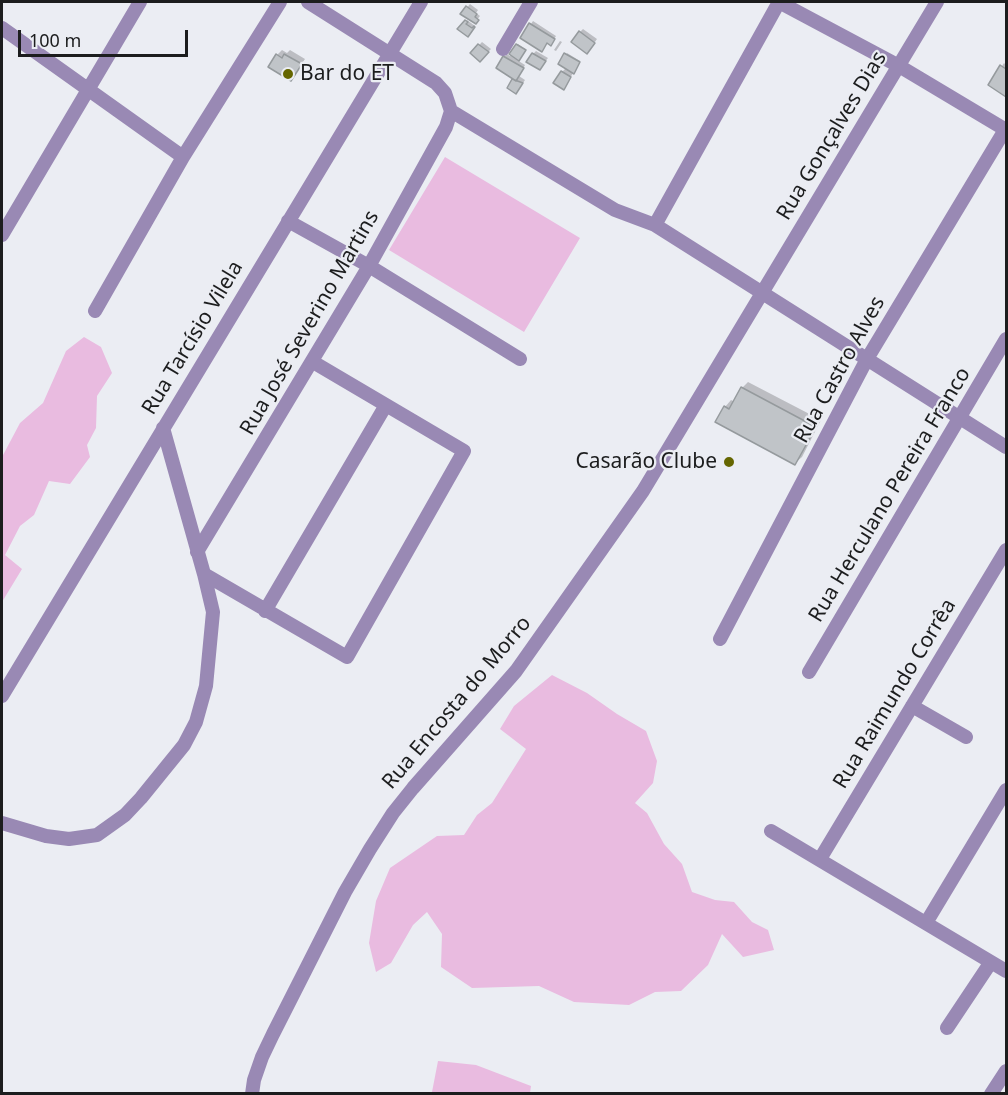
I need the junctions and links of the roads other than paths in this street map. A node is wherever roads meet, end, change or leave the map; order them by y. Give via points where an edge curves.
1 (140, 2) edge
2 (280, 2) edge
3 (308, 2) edge
4 (421, 2) edge
5 (531, 2) edge
6 (779, 2) edge
7 (937, 2) edge
8 (2, 28) edge
9 (503, 49) dead end
10 (391, 53) junction
11 (898, 66) junction
12 (89, 88) junction
13 (451, 111) junction
14 (1006, 129) edge
15 (183, 157) junction
16 (288, 221) junction
17 (655, 225) junction
18 (2, 235) edge
19 (369, 266) junction
20 (763, 293) junction
21 (95, 311) dead end
22 (1006, 339) edge
23 (520, 359) dead end
24 (867, 359) junction
25 (313, 362) junction
26 (386, 405) junction
27 (960, 418) junction
28 (163, 428) junction
29 (1006, 447) edge
30 (1006, 550) edge
31 (197, 552) junction
32 (204, 574) junction
33 (265, 611) junction
34 (720, 639) dead end
35 (809, 672) dead end
36 (2, 696) edge
37 (912, 706) junction
38 (966, 737) dead end
39 (1006, 790) edge
40 (2, 823) edge
41 (771, 831) dead end
42 (820, 859) junction
43 (926, 923) junction
44 (991, 962) junction
45 (1006, 971) edge
46 (947, 1028) dead end
47 (1006, 1071) edge
48 (252, 1094) edge
49 (991, 1094) edge

1 - 12 street
2 - 15 street
3 - 10 street
4 - 10 street, Rua Tarcísio Vilela
5 - 9 street
6 - 11 street
6 - 17 street
7 - 11 street, Rua Gonçalves Dias
8 - 12 street
10 - 13 street via 436,83 445,93
10 - 16 street, Rua Tarcísio Vilela
11 - 14 street
11 - 20 street, Rua Gonçalves Dias
12 - 15 street
12 - 18 street
13 - 17 street via 615,210
13 - 19 street, Rua José Severino Martins via 446,127
14 - 24 street, Rua Castro Alves
15 - 21 street
16 - 19 street
16 - 28 street, Rua Tarcísio Vilela
17 - 20 street
19 - 23 street
19 - 25 street, Rua José Severino Martins
20 - 24 street
20 - 48 street, Rua Encosta do Morro via 610,541 511,677 413,788 376,840 273,1034
22 - 27 street, Rua Herculano Pereira Franco
24 - 27 street
24 - 34 street, Rua Castro Alves
25 - 26 street
25 - 31 street, Rua José Severino Martins
26 - 33 street
26 - 33 street via 464,452 347,657
27 - 29 street
27 - 35 street, Rua Herculano Pereira Franco
28 - 31 street
28 - 36 street, Rua Tarcísio Vilela
30 - 37 street, Rua Raimundo Corrêa
31 - 32 street
32 - 33 street
32 - 40 street via 213,612 207,687 191,734 159,777 125,815 97,835 69,839
37 - 38 street
37 - 42 street, Rua Raimundo Corrêa
39 - 43 street
41 - 42 street
42 - 43 street
43 - 44 street
44 - 45 street
44 - 46 street
47 - 49 street

